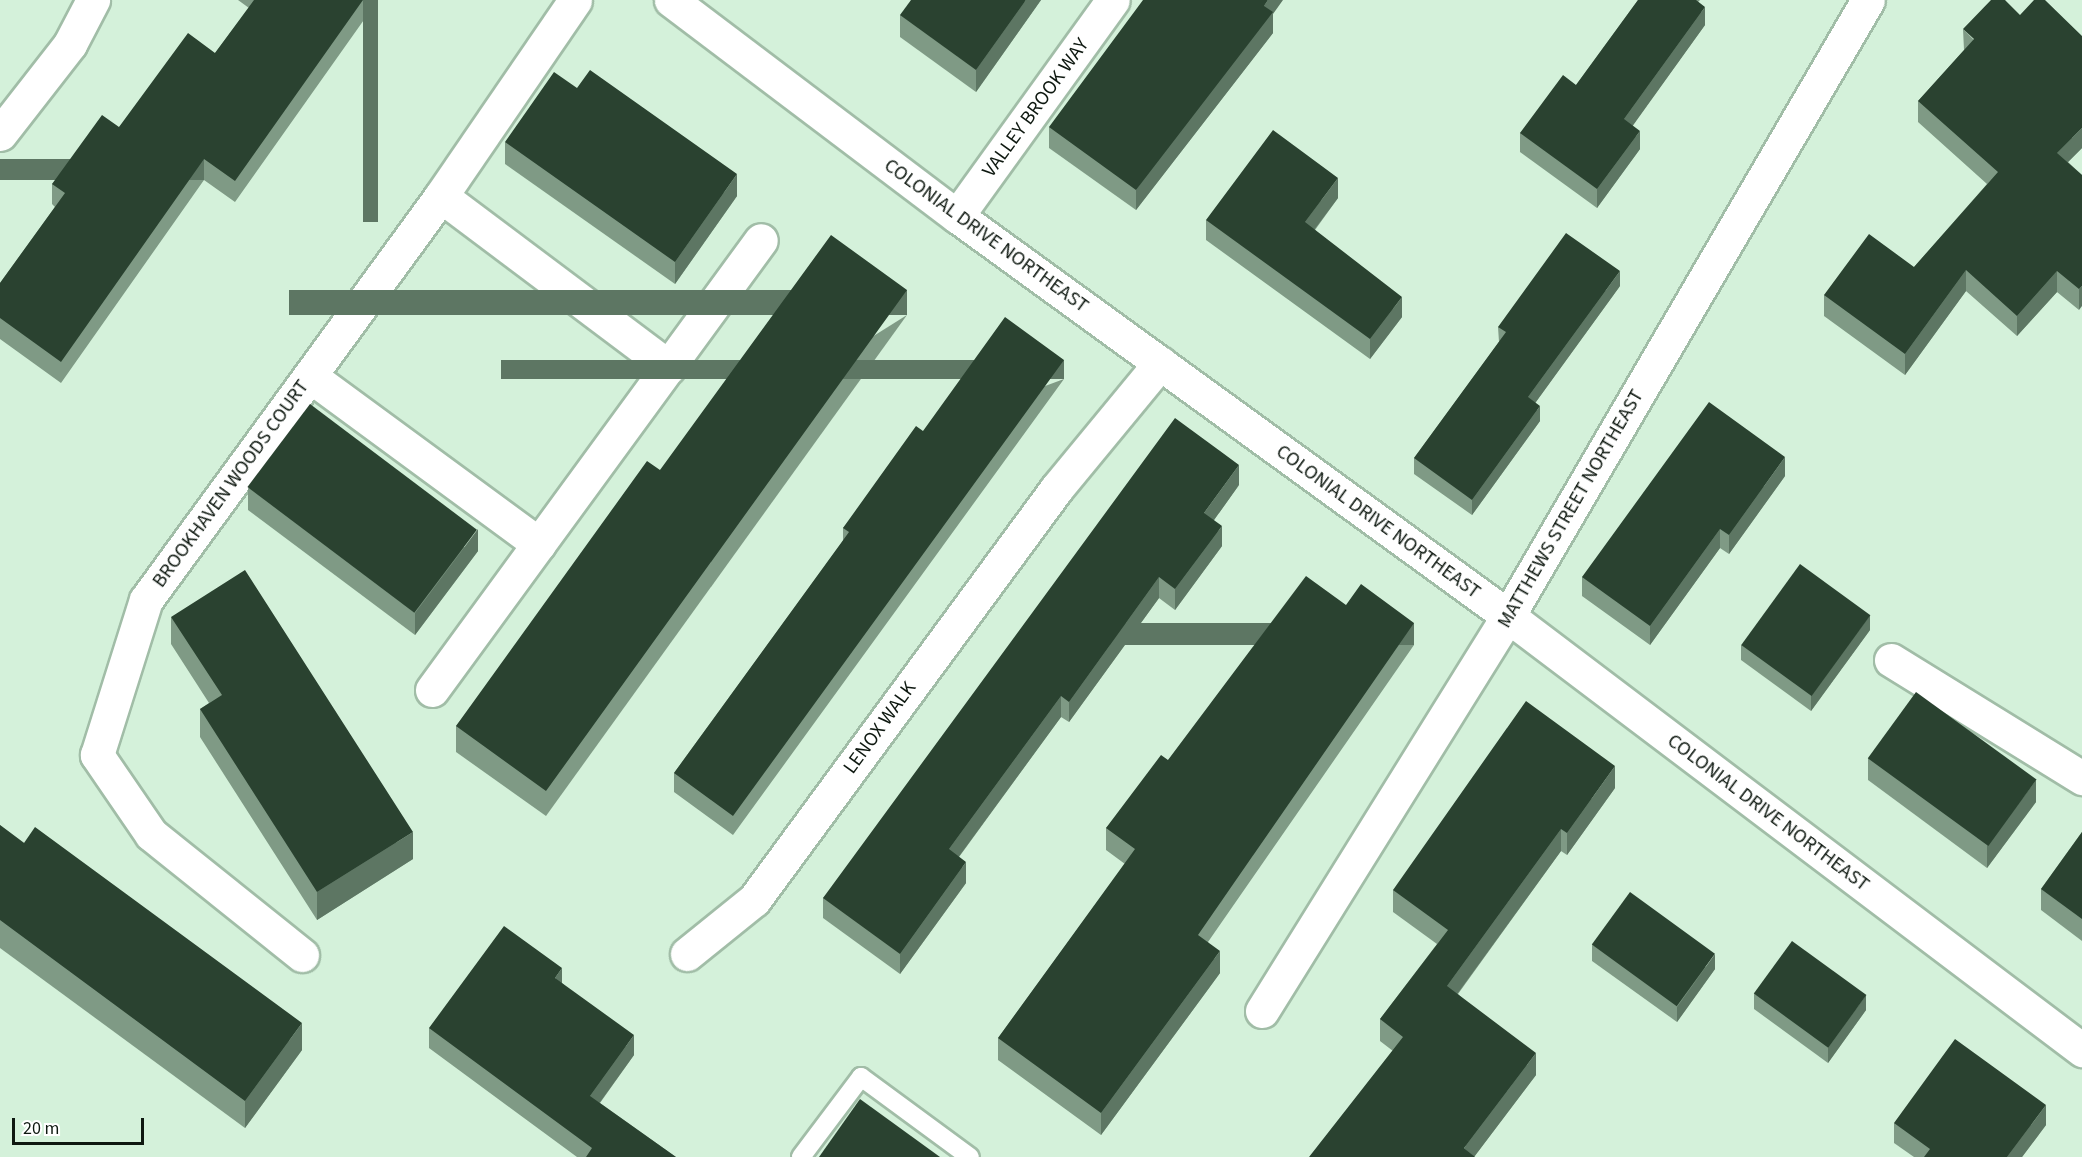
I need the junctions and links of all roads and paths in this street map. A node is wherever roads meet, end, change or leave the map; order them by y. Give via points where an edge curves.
1 (93, 0) edge
2 (575, 0) edge
3 (671, 0) edge
4 (1113, 0) edge
5 (1868, 0) edge
6 (0, 134) edge
7 (441, 196) junction
8 (957, 216) junction
9 (761, 240) dead end
10 (1160, 363) junction
11 (669, 366) junction
12 (310, 375) junction
13 (539, 544) junction
14 (1508, 616) junction
15 (1891, 660) dead end
16 (432, 690) dead end
17 (2080, 772) edge
18 (687, 954) dead end
19 (302, 955) dead end
20 (1262, 1011) dead end
21 (2082, 1050) edge
22 (801, 1157) edge
23 (970, 1157) edge

1 - 6 street via 70,44
2 - 7 street, BROOKHAVEN WOODS COURT
3 - 8 street, COLONIAL DRIVE NORTHEAST
4 - 8 street, VALLEY BROOK WAY
5 - 14 street, MATTHEWS STREET NORTHEAST
7 - 11 street
7 - 12 street, BROOKHAVEN WOODS COURT
8 - 10 street, COLONIAL DRIVE NORTHEAST
9 - 11 street
10 - 14 street, COLONIAL DRIVE NORTHEAST
10 - 18 street, LENOX WALK via 1057,488 754,900
11 - 13 street
12 - 13 street
12 - 19 street, BROOKHAVEN WOODS COURT via 146,600 97,755 151,834
13 - 16 street
14 - 20 street, MATTHEWS STREET NORTHEAST
14 - 21 street, COLONIAL DRIVE NORTHEAST
15 - 17 street
22 - 23 lane via 861,1077

